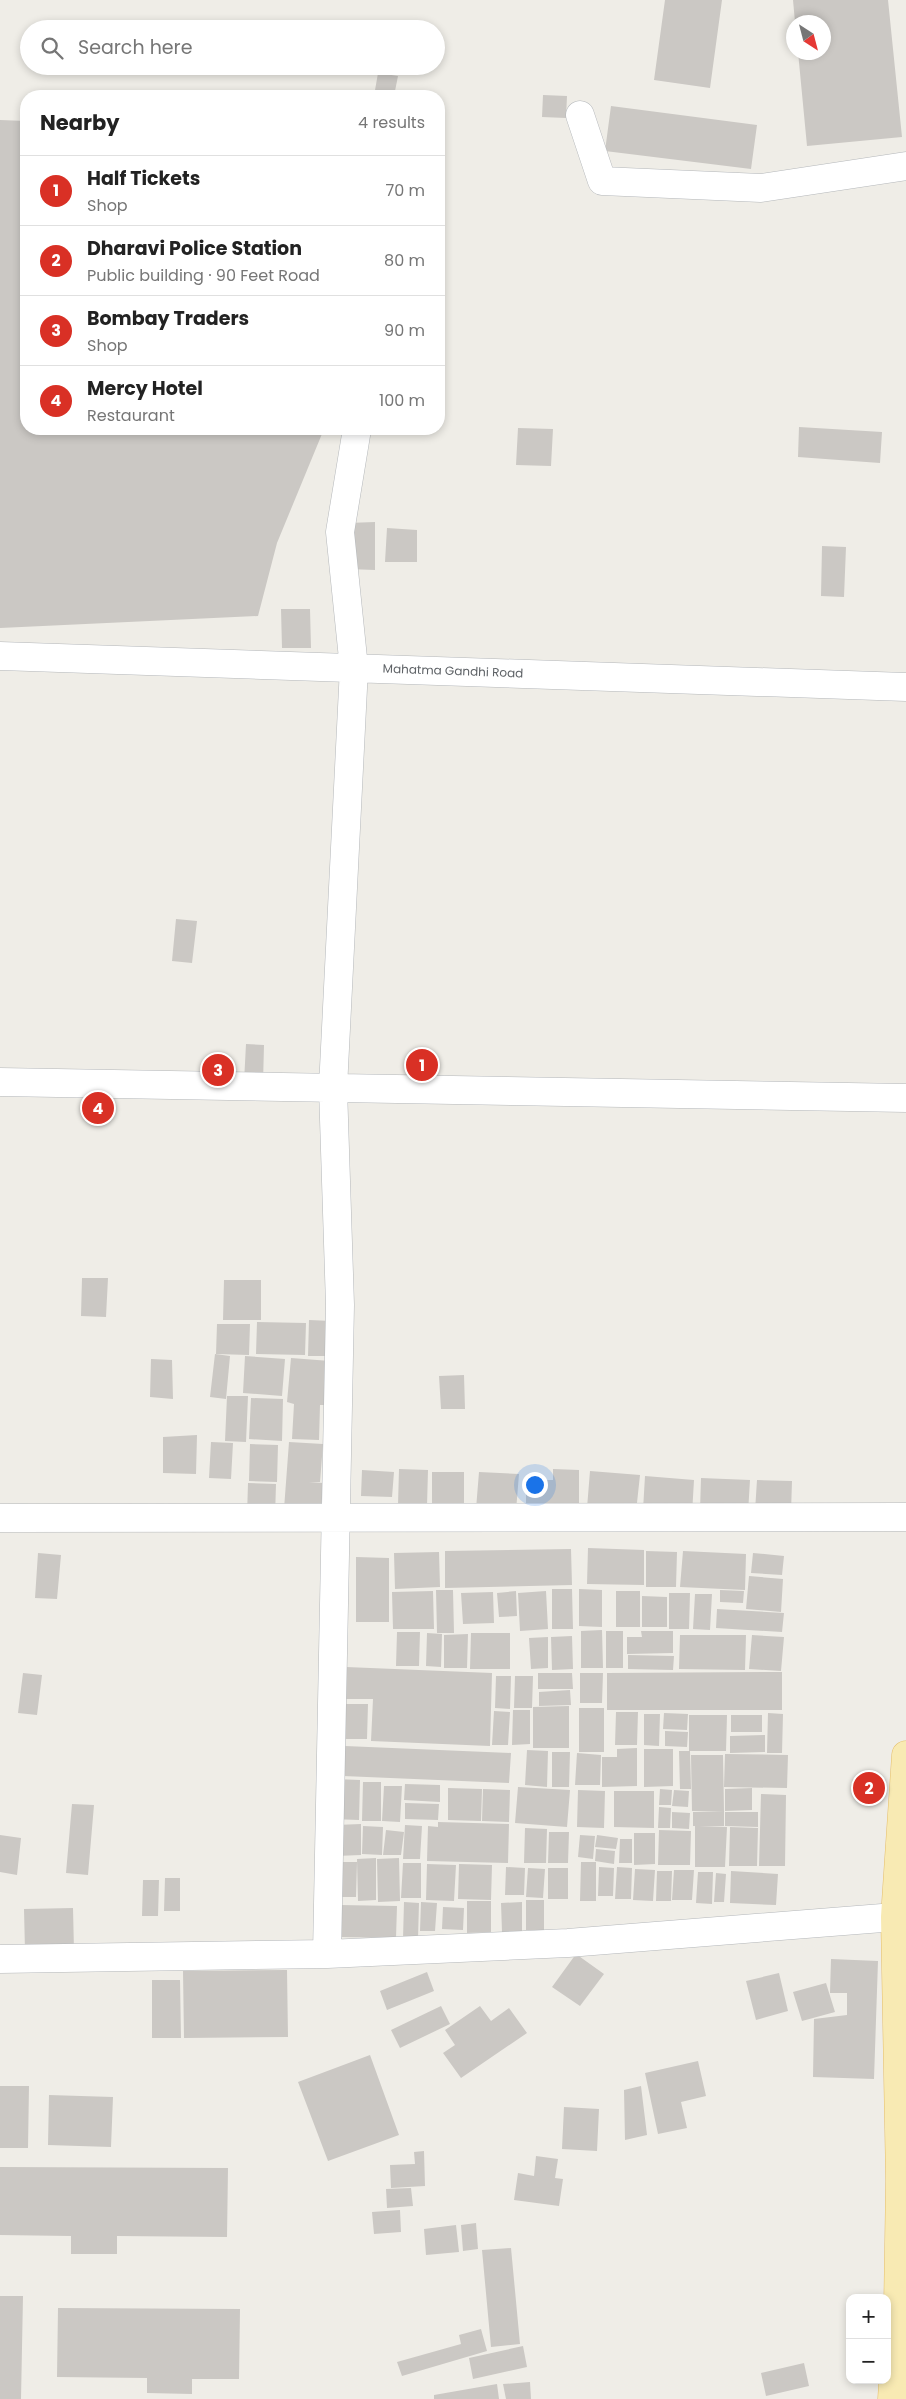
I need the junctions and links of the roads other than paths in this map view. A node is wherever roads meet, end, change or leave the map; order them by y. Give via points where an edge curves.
1 (580, 115) dead end
2 (906, 166) edge
3 (356, 435) edge
4 (0, 656) edge
5 (354, 668) junction
6 (906, 687) edge
7 (0, 1082) edge
8 (333, 1088) junction
9 (906, 1098) edge
10 (906, 1517) edge
11 (0, 1518) edge
12 (336, 1518) junction
13 (906, 1755) edge
14 (904, 1830) edge
15 (896, 1917) junction
16 (327, 1954) junction
17 (0, 1959) edge
18 (902, 2306) edge
19 (897, 2384) edge

1 - 2 street via 602,181 761,188
3 - 5 street via 340,532
4 - 5 street, Mahatma Gandhi Road
5 - 6 street, Mahatma Gandhi Road
5 - 8 street
7 - 8 street
8 - 9 street
8 - 12 street via 340,1305
10 - 12 street
11 - 12 street
12 - 16 street
13 - 14 main road
14 - 15 main road
15 - 16 street via 568,1943
15 - 18 main road
16 - 17 street
18 - 19 main road

